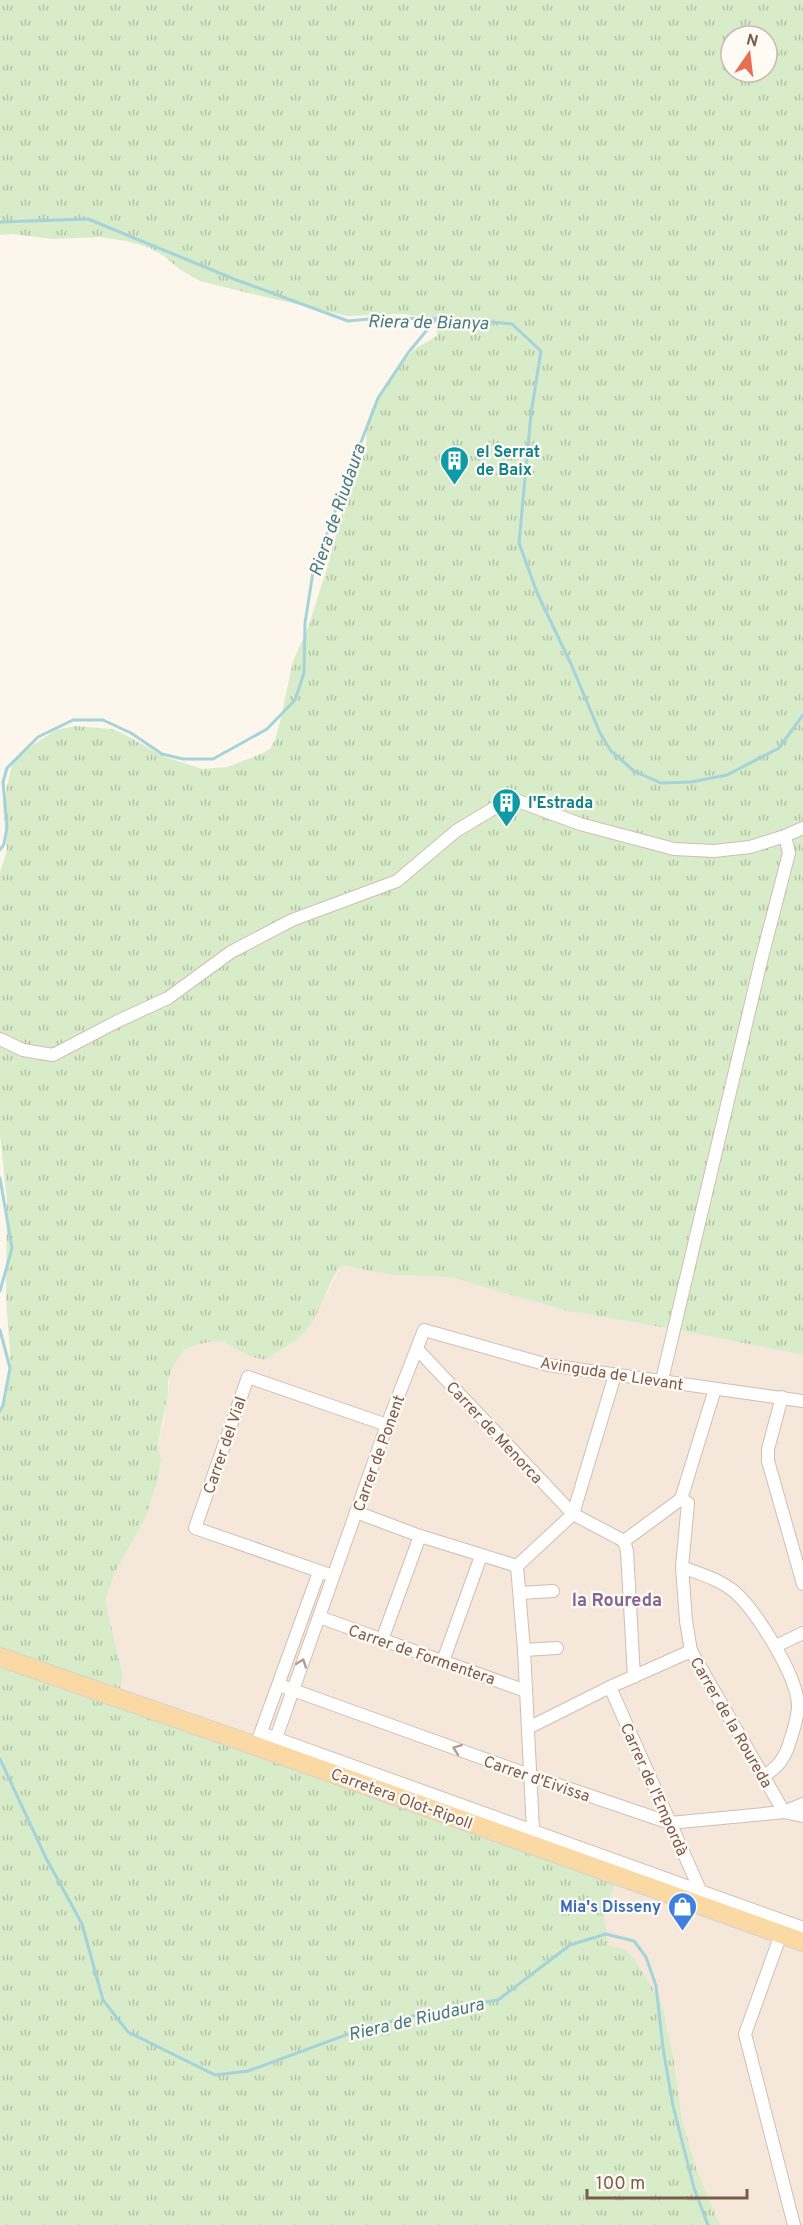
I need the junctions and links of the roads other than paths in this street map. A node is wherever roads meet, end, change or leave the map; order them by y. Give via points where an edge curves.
1 (803, 828) edge
2 (786, 837) junction
3 (0, 1039) edge
4 (424, 1330) joint
5 (417, 1349) junction
6 (615, 1375) junction
7 (662, 1380) junction
8 (715, 1389) junction
9 (782, 1397) junction
10 (803, 1401) edge
11 (387, 1425) junction
12 (681, 1499) junction
13 (356, 1512) junction
14 (573, 1515) junction
15 (420, 1536) junction
16 (624, 1541) junction
17 (481, 1556) junction
18 (517, 1566) junction
19 (682, 1567) junction
20 (319, 1572) junction
21 (333, 1576) junction
22 (803, 1584) edge
23 (553, 1591) dead end
24 (520, 1593) junction
25 (319, 1617) junction
26 (803, 1633) edge
27 (382, 1640) junction
28 (776, 1646) junction
29 (557, 1648) dead end
30 (524, 1650) junction
31 (691, 1651) junction
32 (0, 1657) edge
33 (443, 1661) junction
34 (634, 1677) junction
35 (279, 1685) junction
36 (610, 1687) junction
37 (293, 1690) junction
38 (526, 1691) junction
39 (528, 1728) junction
40 (260, 1734) junction
41 (276, 1738) junction
42 (532, 1776) junction
43 (763, 1776) junction
44 (803, 1804) edge
45 (784, 1812) junction
46 (803, 1816) edge
47 (670, 1823) junction
48 (533, 1830) junction
49 (700, 1890) junction
50 (803, 1928) edge
51 (781, 1934) junction
52 (803, 1942) edge
53 (794, 2225) edge

1 - 2 street
2 - 3 street via 714,851 674,849 580,824 518,801 501,804 456,831 397,881 292,920 231,952 168,998 53,1055 23,1050
2 - 7 street via 789,853
4 - 5 street, Carrer de Ponent
4 - 6 street, Avinguda de Llevant via 548,1365
5 - 11 street, Carrer de Ponent
5 - 14 street, Carrer de Menorca
6 - 7 street, Avinguda de Llevant
6 - 14 street
7 - 8 street, Avinguda de Llevant
8 - 9 street, Avinguda de Llevant
8 - 12 street
9 - 10 street, Avinguda de Llevant
9 - 22 street via 768,1461
11 - 13 street, Carrer de Ponent
11 - 20 street, Carrer del Vial via 248,1377 195,1528
12 - 16 street
12 - 19 street, Carrer de la Roureda via 688,1503 689,1510
13 - 15 street
13 - 21 street, Carrer de Ponent
14 - 16 street
14 - 18 street
15 - 17 street
15 - 27 street
16 - 34 street
17 - 18 street
17 - 33 street
18 - 24 street
19 - 28 street via 724,1583 738,1595
19 - 31 street, Carrer de la Roureda
20 - 21 street
20 - 35 street
21 - 25 street, Carrer de Ponent
23 - 24 street
24 - 30 street
25 - 27 street, Carrer de Formentera
37 -> 25 street, Carrer de Ponent
26 - 28 street
27 - 33 street, Carrer de Formentera
28 - 43 street via 791,1677 798,1704 788,1748 775,1770
29 - 30 street
30 - 38 street
31 - 34 street
31 - 43 street, Carrer de la Roureda
32 - 40 main road, Carretera Olot-Ripoll
33 - 38 street, Carrer de Formentera
34 - 36 street
35 - 37 street, Carrer d'Eivissa
35 - 40 street
36 - 39 street
36 - 47 street, Carrer de l'Empordà
37 - 41 street, Carrer de Ponent
42 -> 37 street, Carrer d'Eivissa
38 - 39 street
39 - 42 street
40 - 41 street
40 - 51 main road, Carretera Olot-Ripoll
41 - 48 street
42 - 47 street, Carrer d'Eivissa
42 - 48 street
43 - 45 street, Carrer de la Roureda
44 - 45 street
45 - 46 street, Carrer d'Eivissa
45 - 47 street, Carrer d'Eivissa
47 - 49 street, Carrer de l'Empordà
48 - 49 street
49 - 50 street
51 - 52 main road, Carretera Olot-Ripoll
51 - 53 street via 745,2034

